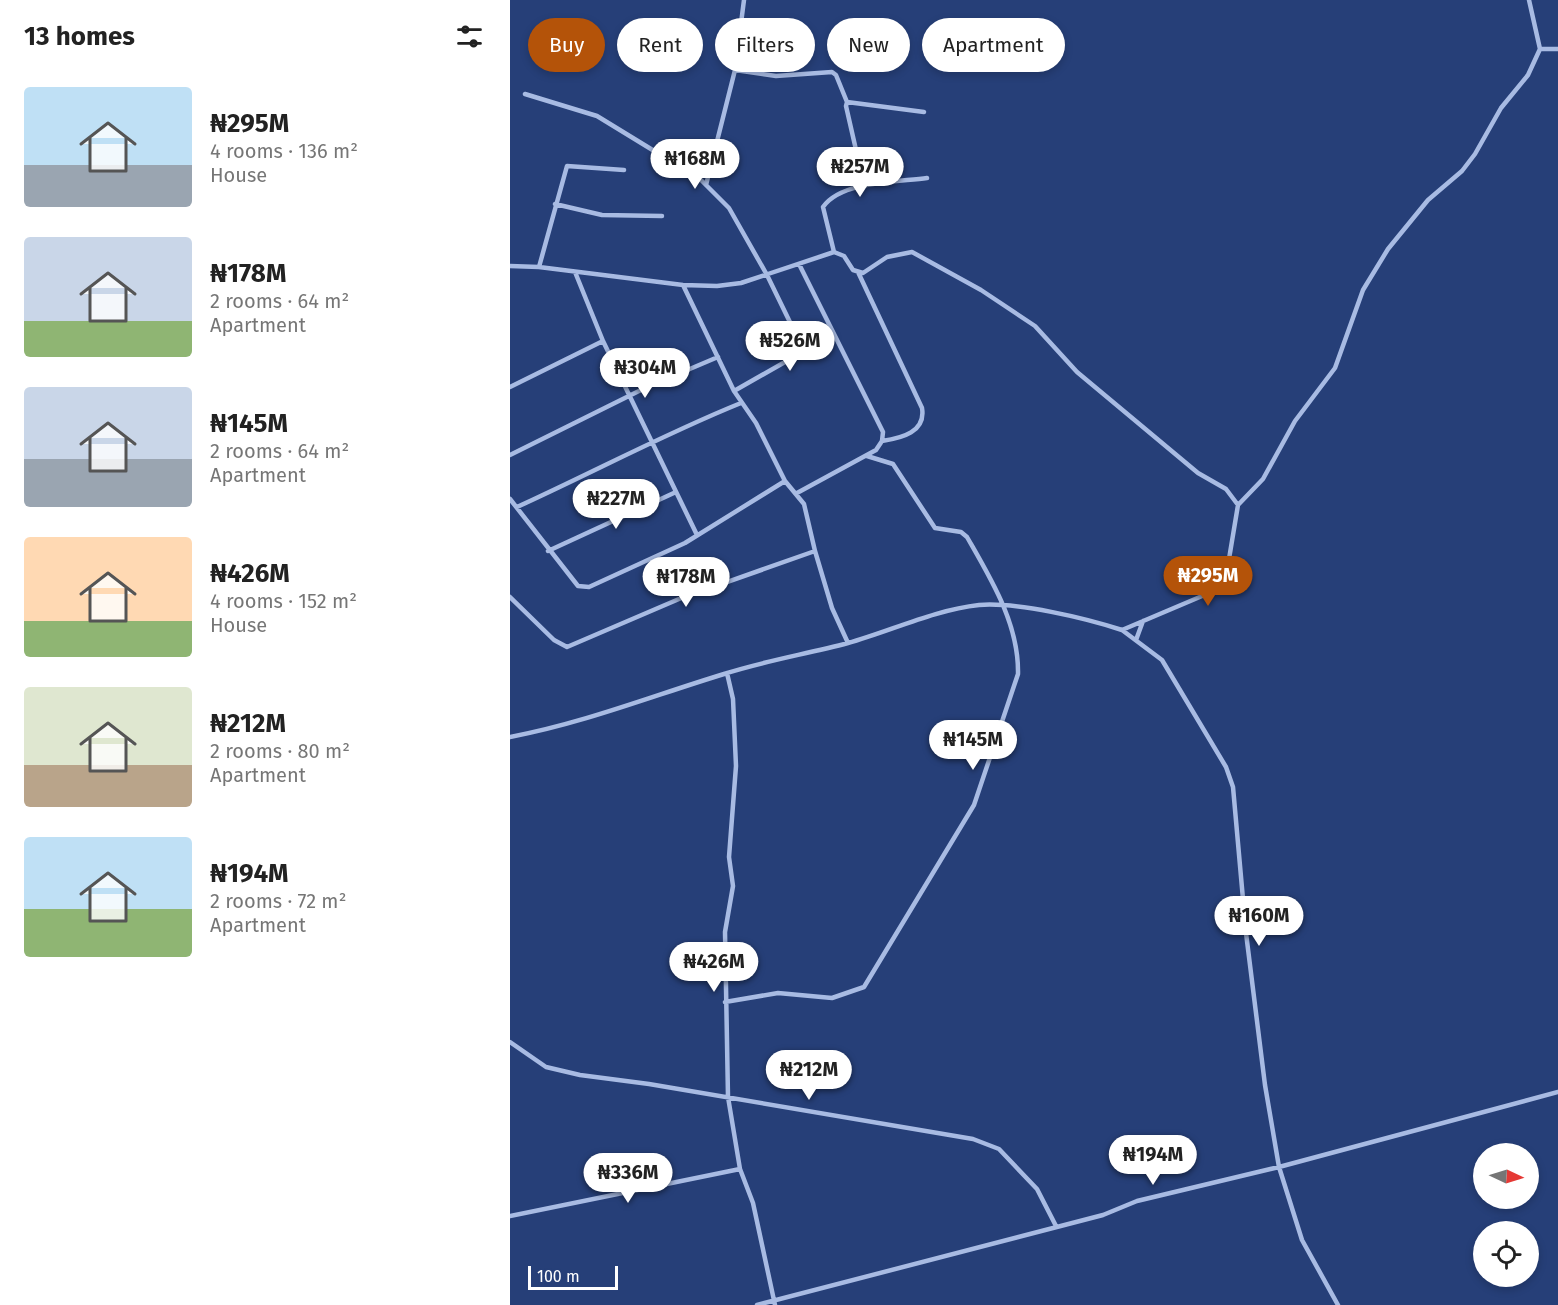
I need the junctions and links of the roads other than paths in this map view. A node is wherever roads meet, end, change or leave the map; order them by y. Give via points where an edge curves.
1 (744, 0) edge
2 (1530, 0) edge
3 (742, 18) edge
4 (1540, 49) junction
5 (1558, 49) edge
6 (734, 72) edge
7 (749, 72) edge
8 (525, 94) dead end
9 (847, 102) junction
10 (924, 112) dead end
11 (624, 170) dead end
12 (927, 178) dead end
13 (706, 185) junction
14 (864, 185) junction
15 (555, 204) junction
16 (662, 216) dead end
17 (834, 252) junction
18 (799, 264) junction
19 (510, 267) edge
20 (539, 267) junction
21 (575, 272) junction
22 (858, 272) junction
23 (767, 275) junction
24 (683, 285) junction
25 (834, 334) junction
26 (603, 341) junction
27 (804, 351) junction
28 (718, 357) junction
29 (510, 387) edge
30 (734, 391) junction
31 (631, 396) junction
32 (741, 403) junction
33 (652, 441) junction
34 (882, 441) junction
35 (510, 455) edge
36 (867, 456) junction
37 (785, 481) junction
38 (676, 492) junction
39 (797, 493) junction
40 (510, 499) edge
41 (1238, 505) junction
42 (517, 507) junction
43 (697, 535) junction
44 (548, 551) junction
45 (815, 551) junction
46 (510, 597) edge
47 (1004, 605) junction
48 (1143, 621) junction
49 (1122, 630) junction
50 (1136, 640) junction
51 (848, 643) junction
52 (727, 673) junction
53 (510, 737) edge
54 (725, 1002) junction
55 (510, 1042) edge
56 (1558, 1092) edge
57 (728, 1097) junction
58 (1279, 1167) junction
59 (740, 1169) junction
60 (510, 1216) edge
61 (1056, 1226) junction
62 (774, 1302) edge
63 (757, 1305) edge
64 (1338, 1305) edge

1 - 3 street
2 - 4 street
4 - 5 street
4 - 41 street via 1528,75 1501,108 1475,154 1462,171 1428,200 1388,249 1363,290 1335,368 1295,421 1263,479
6 - 13 street
7 - 9 street via 776,76 832,72
8 - 13 street via 597,116
9 - 10 street
9 - 14 street
11 - 15 street via 567,166
12 - 14 street
13 - 23 street via 729,208
14 - 17 street via 827,201 823,207
15 - 16 street via 602,215
15 - 20 street
17 - 18 street
17 - 22 street via 844,256
18 - 23 street
18 - 25 street
19 - 20 street
20 - 21 street
21 - 24 street
21 - 26 street
22 - 34 street via 924,419 918,428
22 - 41 street via 863,273 886,257 912,252 981,290 1035,326 1077,372 1198,473 1226,489
23 - 24 street via 717,286
23 - 27 street
24 - 28 street
25 - 27 street
25 - 34 street via 883,432
26 - 29 street
26 - 31 street
27 - 30 street
28 - 30 street
28 - 31 street
30 - 32 street
31 - 33 street
31 - 35 street
32 - 33 street
32 - 37 street via 756,423
33 - 38 street
33 - 42 street
34 - 36 street
36 - 39 street
36 - 47 street via 893,464 935,528 961,532 967,537
37 - 39 street
37 - 43 street
38 - 43 street
38 - 44 street
39 - 45 street via 804,504
40 - 42 street
41 - 48 street via 1221,588
42 - 44 street
43 - 44 street via 588,587 578,586 570,579
45 - 46 street via 679,599 567,647 554,640
45 - 51 street via 832,608
47 - 49 street
47 - 51 street via 945,612
47 - 54 street via 1018,653 1018,674 974,805 864,987 832,998 778,993
48 - 49 street
48 - 50 street
49 - 50 street
50 - 58 street via 1162,660 1172,674 1226,767 1233,787 1246,933
51 - 52 street
52 - 53 street via 564,727
52 - 54 street via 733,699 736,766 729,850 733,886 725,932
54 - 57 street
55 - 57 street via 546,1067
56 - 58 street
57 - 59 street
57 - 61 street via 973,1139 999,1149 1037,1189
58 - 61 street via 1137,1201 1103,1215
58 - 64 street via 1302,1240
59 - 60 street
59 - 62 street via 753,1203
61 - 62 street
62 - 63 street

